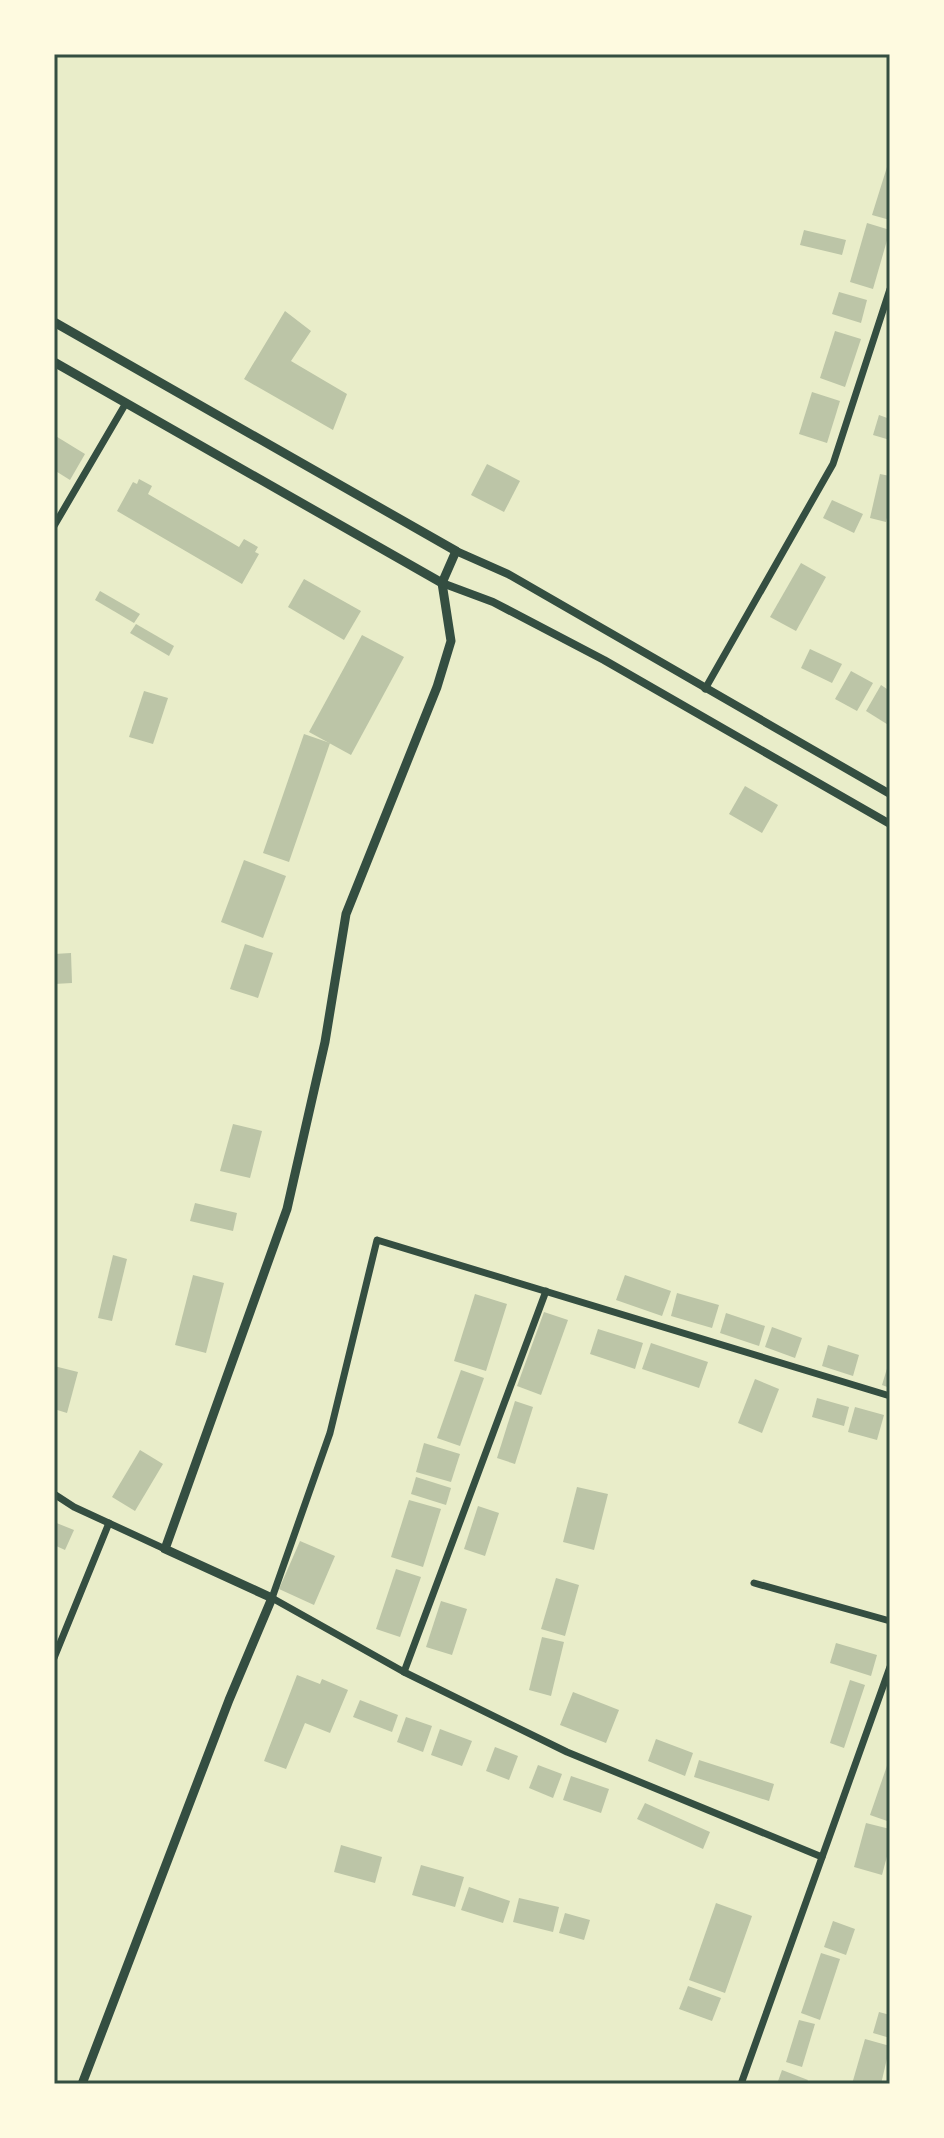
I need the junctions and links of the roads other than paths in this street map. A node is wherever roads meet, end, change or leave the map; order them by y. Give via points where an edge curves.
1 (890, 289) edge
2 (54, 322) edge
3 (54, 362) edge
4 (126, 403) junction
5 (54, 526) edge
6 (456, 551) junction
7 (442, 583) junction
8 (705, 689) junction
9 (890, 794) edge
10 (890, 824) edge
11 (546, 1291) junction
12 (890, 1396) edge
13 (54, 1494) edge
14 (109, 1523) junction
15 (165, 1549) junction
16 (754, 1583) dead end
17 (272, 1598) junction
18 (890, 1621) edge
19 (54, 1658) edge
20 (890, 1667) edge
21 (404, 1672) junction
22 (822, 1857) junction
23 (82, 2084) edge
24 (741, 2084) edge

1 - 8 street via 833,464
2 - 6 main road
3 - 4 main road
4 - 5 street
4 - 7 main road
6 - 7 main road
6 - 8 street via 508,574
7 - 10 street via 493,602 604,660
7 - 15 main road via 451,641 346,914 325,1042 287,1209
8 - 9 street
11 - 12 street
11 - 17 street via 377,1240 330,1433
11 - 21 street
13 - 14 street
14 - 15 street
14 - 19 street
15 - 17 main road
16 - 18 street
17 - 21 street
17 - 23 main road
20 - 22 street
21 - 22 street via 567,1752
22 - 24 street

